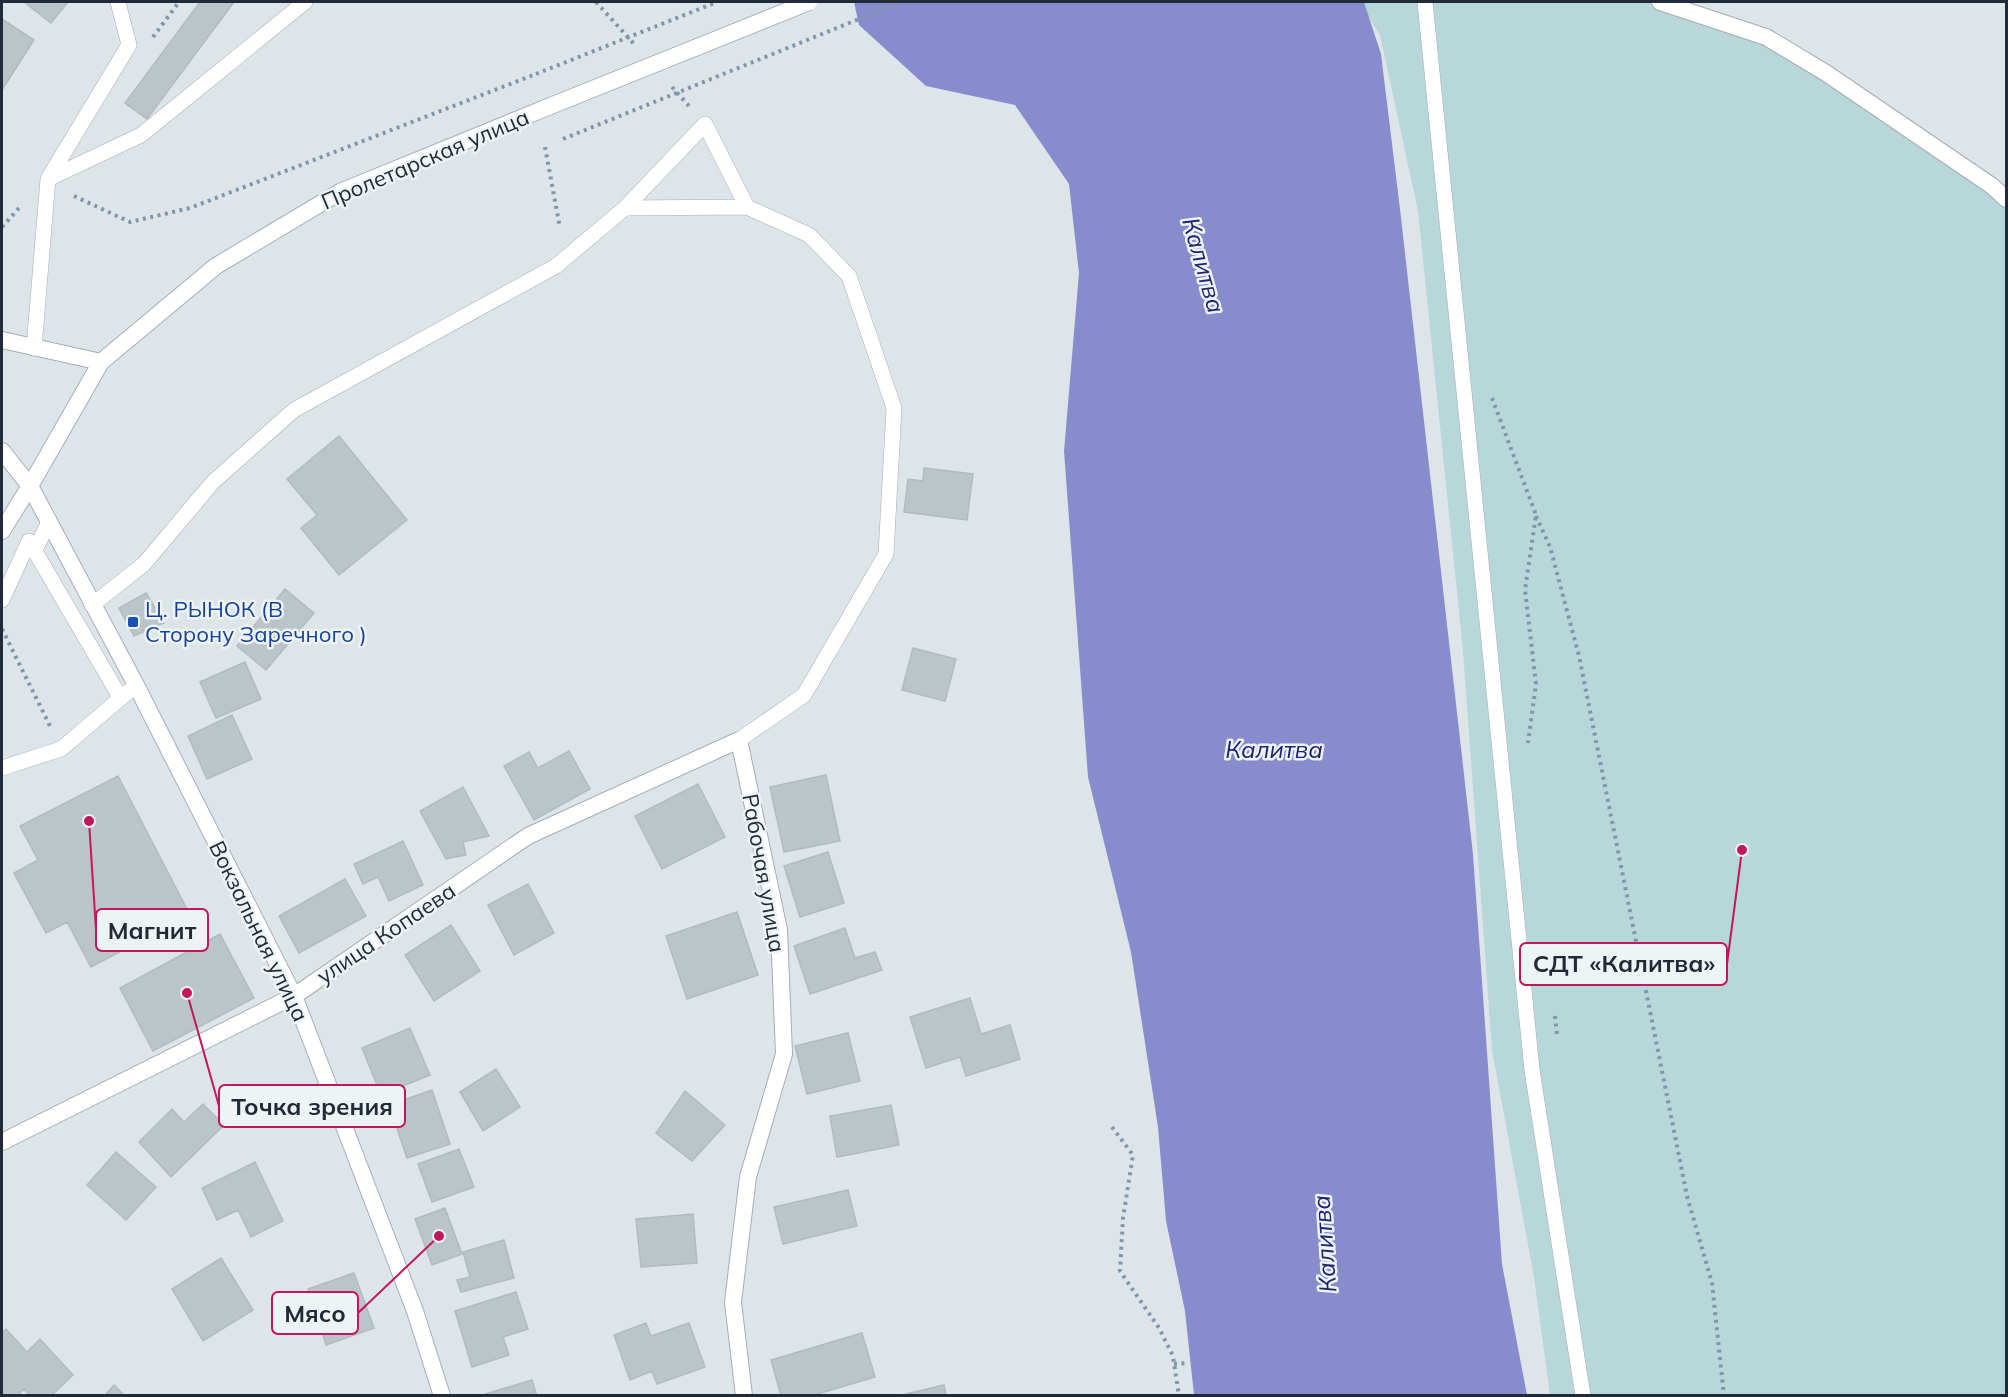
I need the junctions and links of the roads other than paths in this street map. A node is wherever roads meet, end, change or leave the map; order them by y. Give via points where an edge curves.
1 (118, 2) edge
2 (305, 2) edge
3 (808, 2) edge
4 (1425, 2) edge
5 (1660, 2) edge
6 (48, 179) junction
7 (2007, 199) edge
8 (747, 207) junction
9 (625, 208) junction
10 (2, 340) edge
11 (34, 348) junction
12 (101, 362) junction
13 (2, 451) edge
14 (30, 486) junction
15 (49, 522) junction
16 (2, 531) edge
17 (34, 552) junction
18 (2, 600) edge
19 (92, 604) junction
20 (136, 685) junction
21 (120, 697) junction
22 (739, 740) junction
23 (2, 768) edge
24 (294, 996) junction
25 (2, 1142) edge
26 (442, 1395) edge
27 (744, 1395) edge
28 (1583, 1395) edge

1 - 6 lane via 129,45
2 - 6 lane via 141,135
3 - 12 street, Пролетарская улица, bridge via 340,192 216,266
4 - 28 lane via 1532,1070
5 - 7 street via 1766,37 1826,73
6 - 11 lane
8 - 9 lane
8 - 9 lane via 705,124
8 - 22 lane via 809,236 849,276 894,408 886,554 804,695
9 - 19 lane via 546,271 294,410 213,482 144,564
10 - 11 street
11 - 12 street
12 - 14 street
13 - 14 street, Вокзальная улица
14 - 15 street, Вокзальная улица
14 - 16 street
15 - 17 lane
15 - 19 street, Вокзальная улица
17 - 18 lane via 29,542
17 - 21 lane
19 - 20 street, Вокзальная улица
20 - 21 lane
20 - 24 street, Вокзальная улица
21 - 23 lane via 61,749
22 - 24 street, улица Копаева via 528,836
22 - 27 street, Рабочая улица via 779,930 784,1054 748,1177 733,1302
24 - 25 street, улица Копаева
24 - 26 street, Вокзальная улица via 415,1311

